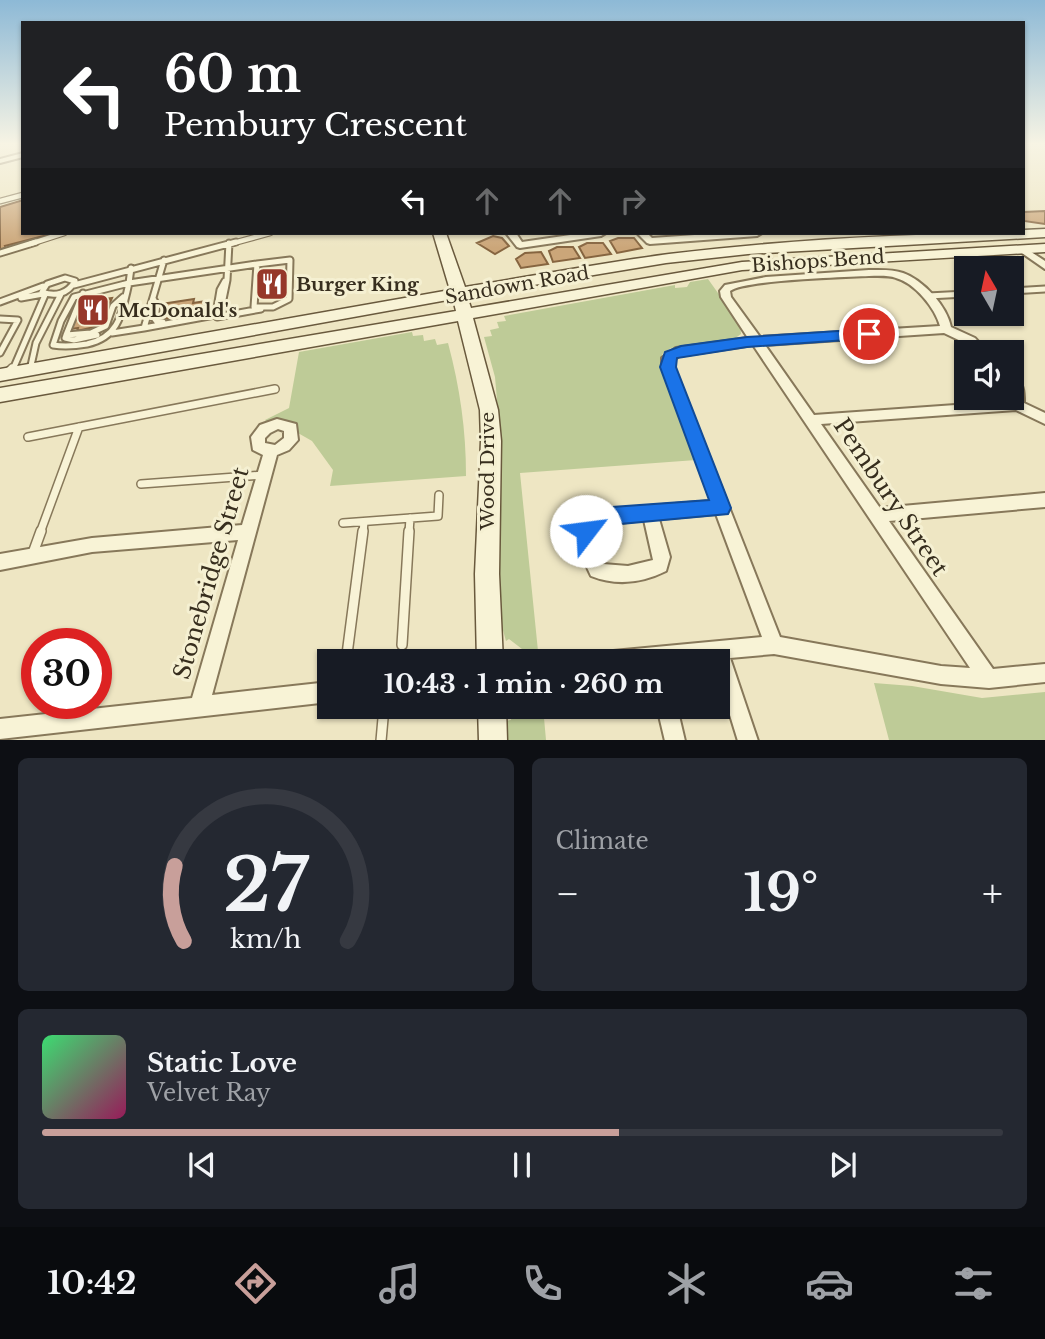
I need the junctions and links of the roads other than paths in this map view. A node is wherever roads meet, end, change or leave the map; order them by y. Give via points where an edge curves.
1 (21, 196) edge
2 (0, 201) edge
3 (1025, 233) edge
4 (1045, 233) edge
5 (58, 235) edge
6 (262, 235) edge
7 (513, 235) edge
8 (588, 235) edge
9 (644, 235) edge
10 (730, 235) edge
11 (989, 235) edge
12 (444, 236) edge
13 (229, 243) junction
14 (1045, 248) edge
15 (1023, 249) junction
16 (0, 253) edge
17 (164, 260) junction
18 (257, 264) junction
19 (1045, 266) edge
20 (131, 268) junction
21 (226, 269) junction
22 (160, 278) junction
23 (225, 281) junction
24 (74, 282) junction
25 (130, 283) junction
26 (45, 286) junction
27 (1045, 289) edge
28 (1024, 290) edge
29 (61, 293) junction
30 (83, 293) junction
31 (44, 294) junction
32 (954, 295) edge
33 (124, 296) junction
34 (926, 296) junction
35 (154, 298) junction
36 (3, 301) edge
37 (462, 304) junction
38 (263, 309) junction
39 (216, 317) junction
40 (0, 319) edge
41 (144, 328) junction
42 (946, 329) junction
43 (112, 333) junction
44 (969, 340) edge
45 (757, 341) junction
46 (0, 353) edge
47 (30, 370) junction
48 (1, 375) edge
49 (275, 389) dead end
50 (0, 395) edge
51 (1024, 408) edge
52 (954, 410) edge
53 (1045, 419) edge
54 (811, 420) junction
55 (79, 427) junction
56 (28, 437) dead end
57 (271, 451) dead end
58 (264, 475) junction
59 (141, 484) dead end
60 (439, 495) dead end
61 (1045, 500) edge
62 (721, 508) junction
63 (650, 513) junction
64 (876, 515) junction
65 (410, 518) junction
66 (364, 522) junction
67 (343, 523) dead end
68 (247, 532) junction
69 (32, 555) junction
70 (0, 562) edge
71 (402, 645) dead end
72 (774, 645) junction
73 (348, 649) edge
74 (489, 649) edge
75 (718, 649) edge
76 (1045, 673) edge
77 (989, 679) junction
78 (730, 685) edge
79 (317, 693) edge
80 (199, 708) junction
81 (383, 719) edge
82 (492, 719) edge
83 (670, 719) edge
84 (0, 729) edge
85 (381, 740) edge
86 (493, 740) edge
87 (675, 740) edge
88 (748, 740) edge

1 - 2 lane
3 - 4 main road, Sandown Road
5 - 16 lane
6 - 13 lane
7 - 8 street via 520,245
9 - 10 street via 650,241
11 - 37 main road, Sandown Road via 707,254
12 - 37 main road, Wood Drive
13 - 17 lane
13 - 21 lane
14 - 15 main road, Sandown Road
15 - 19 street
15 - 37 main road, Sandown Road via 742,266
17 - 20 lane
17 - 22 lane
18 - 21 lane
18 - 38 lane via 254,304
18 - 38 lane via 290,260 289,299
20 - 24 lane
20 - 25 lane
21 - 22 lane
21 - 23 lane
22 - 25 lane
22 - 35 lane
23 - 35 lane via 217,308 208,315 157,322
23 - 39 lane via 223,308
24 - 26 lane via 62,278
24 - 29 lane
25 - 30 lane
25 - 33 lane
26 - 31 lane
26 - 36 lane
27 - 28 lane
29 - 31 lane
29 - 47 lane via 32,354
30 - 33 lane via 65,338 70,340 101,333 113,306
30 - 43 lane via 72,299 53,345 102,341
31 - 36 lane
31 - 48 lane via 14,367
32 - 34 lane
33 - 43 lane
34 - 42 street, Bishops Bend via 944,315
34 - 45 street, Bishops Bend via 908,278 890,273 729,287 726,297
35 - 41 lane
37 - 47 main road, Sandown Road
37 - 50 main road, Sandown Road
37 - 74 main road, Wood Drive via 491,426 486,574
38 - 39 lane
39 - 41 lane
40 - 46 lane via 18,320
41 - 43 lane
42 - 44 street
42 - 45 street
45 - 54 street, Pembury Street
45 - 62 street via 676,352 667,360
47 - 48 main road, Sandown Road
49 - 55 lane
51 - 53 street
52 - 54 street
54 - 64 street, Pembury Street
55 - 56 lane
55 - 69 lane
57 - 58 street, Stonebridge Street
58 - 59 lane
58 - 68 street, Stonebridge Street
60 - 65 lane via 438,516
61 - 64 street
62 - 63 street
62 - 72 street
63 - 63 street via 589,521 586,531 597,570 608,574 660,565
64 - 77 street, Pembury Street
65 - 66 lane
65 - 71 lane
66 - 67 lane
66 - 73 lane
68 - 69 street via 92,545
68 - 80 street, Stonebridge Street
69 - 70 street
72 - 75 street
72 - 77 street via 941,675
76 - 77 street
78 - 88 street
79 - 80 street
80 - 84 street
81 - 85 lane
82 - 86 main road
83 - 87 street

